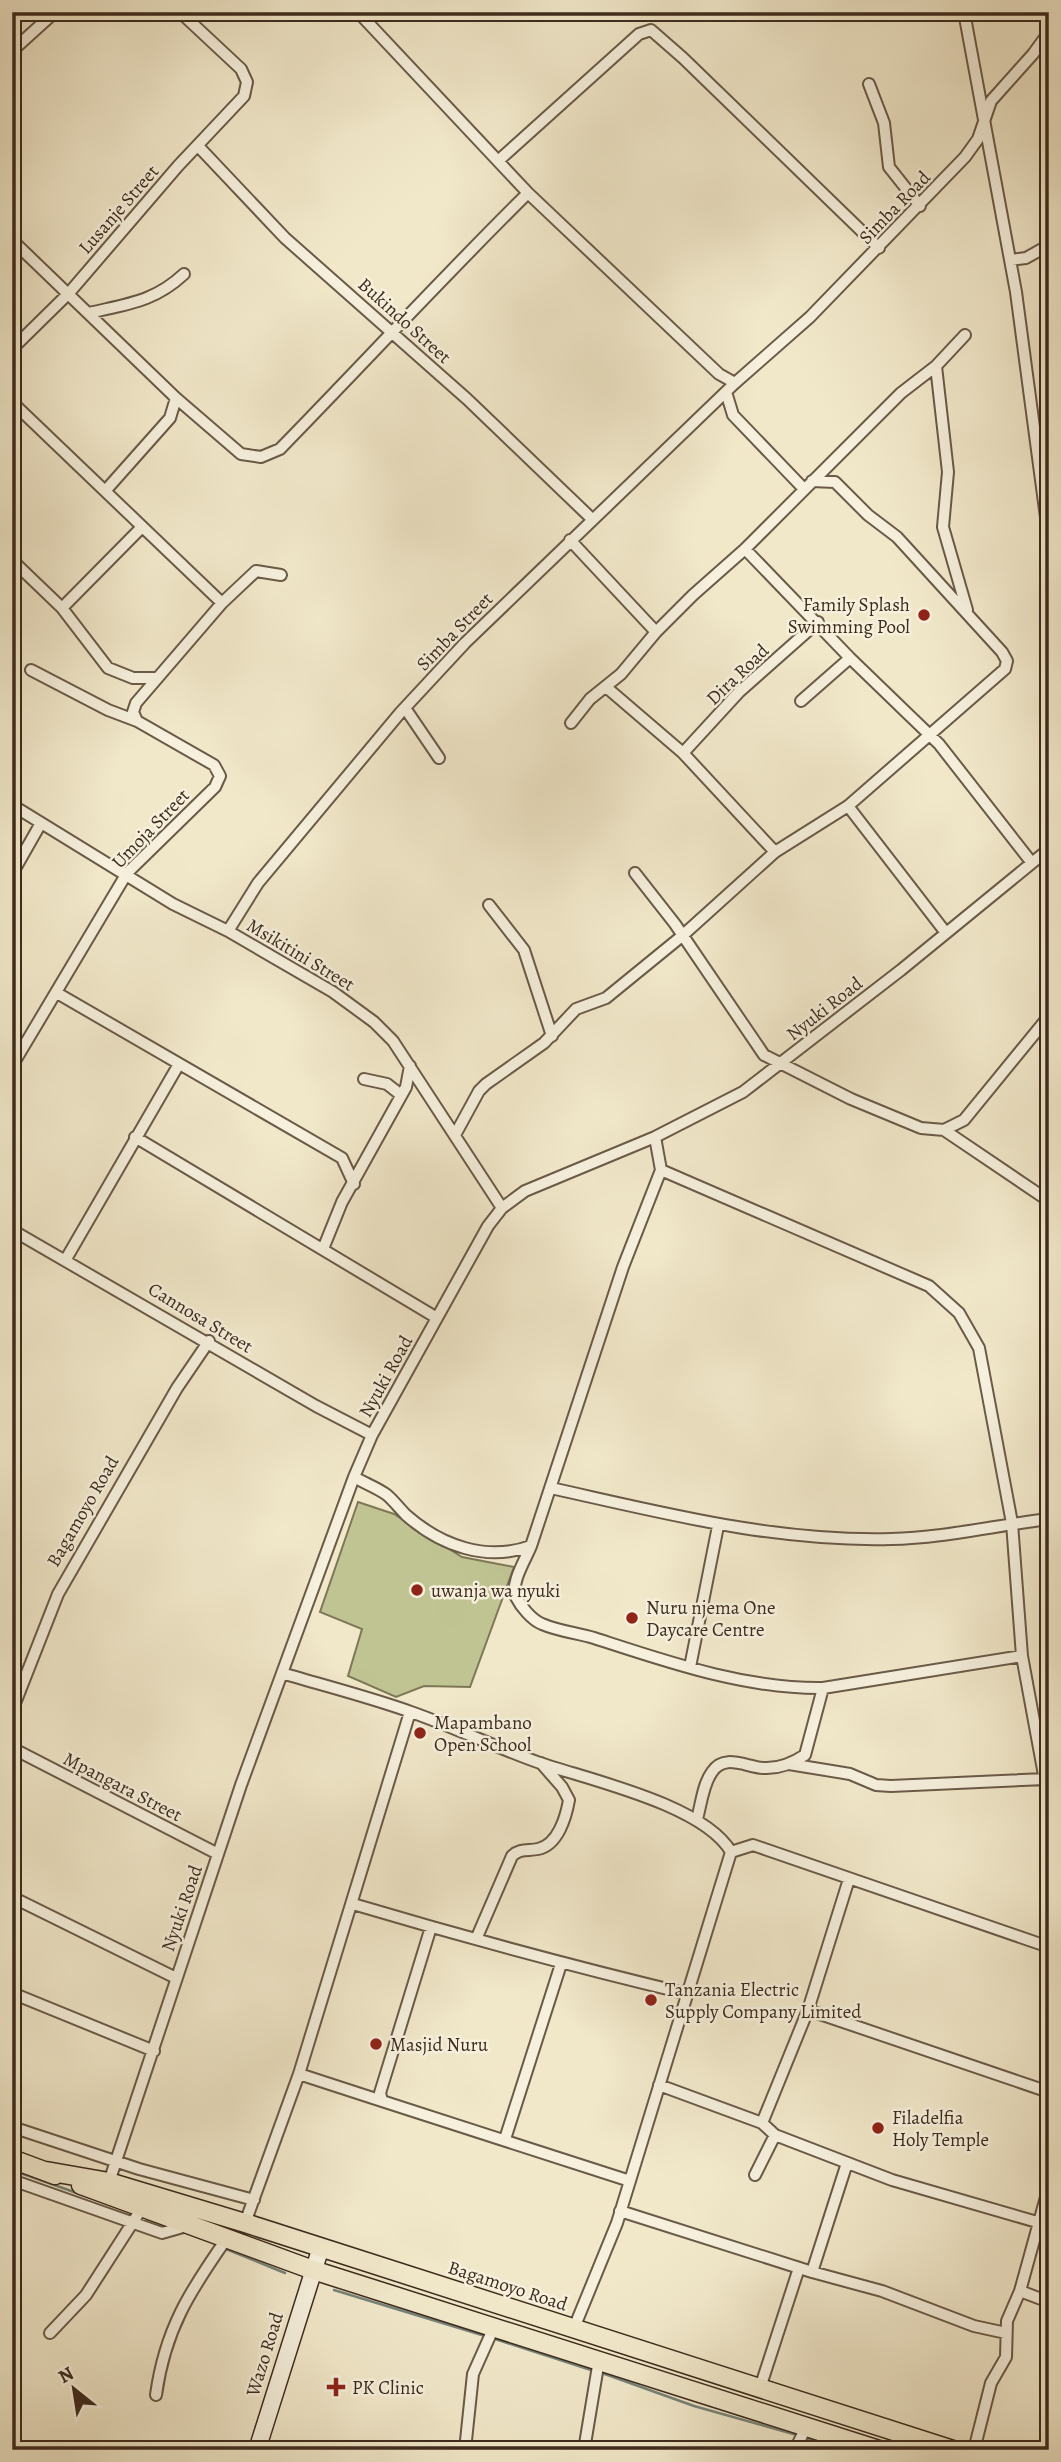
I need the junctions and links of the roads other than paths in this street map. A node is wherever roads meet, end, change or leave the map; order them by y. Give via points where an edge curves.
1 (55, 12) edge
2 (180, 12) edge
3 (358, 12) edge
4 (964, 12) edge
5 (1049, 32) edge
6 (12, 51) edge
7 (869, 84) dead end
8 (984, 121) junction
9 (198, 146) junction
10 (498, 161) junction
11 (528, 193) junction
12 (919, 206) junction
13 (12, 240) edge
14 (1049, 246) edge
15 (879, 248) junction
16 (1010, 260) junction
17 (184, 274) dead end
18 (69, 293) junction
19 (89, 313) junction
20 (394, 333) junction
21 (965, 335) dead end
22 (12, 349) edge
23 (936, 366) junction
24 (735, 383) junction
25 (726, 392) junction
26 (176, 398) junction
27 (12, 402) edge
28 (808, 485) junction
29 (106, 490) junction
30 (592, 519) junction
31 (142, 527) junction
32 (570, 540) junction
33 (1049, 540) edge
34 (745, 549) junction
35 (12, 559) edge
36 (281, 575) dead end
37 (222, 603) junction
38 (62, 608) junction
39 (968, 616) junction
40 (818, 622) junction
41 (656, 632) junction
42 (850, 658) junction
43 (32, 670) dead end
44 (158, 678) junction
45 (606, 687) junction
46 (801, 701) dead end
47 (405, 708) junction
48 (137, 721) junction
49 (571, 723) dead end
50 (928, 733) junction
51 (683, 753) junction
52 (439, 758) dead end
53 (12, 805) edge
54 (848, 806) junction
55 (41, 823) junction
56 (1049, 849) edge
57 (775, 852) junction
58 (1032, 863) junction
59 (127, 873) junction
60 (635, 873) dead end
61 (12, 874) edge
62 (489, 905) dead end
63 (228, 931) junction
64 (946, 933) junction
65 (682, 936) junction
66 (57, 993) junction
67 (1049, 1016) edge
68 (552, 1036) junction
69 (780, 1064) junction
70 (179, 1065) junction
71 (12, 1066) edge
72 (410, 1066) junction
73 (364, 1079) dead end
74 (401, 1095) junction
75 (944, 1130) junction
76 (455, 1135) junction
77 (135, 1137) junction
78 (655, 1137) junction
79 (661, 1170) junction
80 (354, 1184) junction
81 (1049, 1201) edge
82 (502, 1208) junction
83 (12, 1230) edge
84 (323, 1249) junction
85 (66, 1259) junction
86 (437, 1318) junction
87 (209, 1341) junction
88 (372, 1435) junction
89 (354, 1477) junction
90 (551, 1488) junction
91 (1049, 1519) edge
92 (1012, 1523) junction
93 (718, 1526) junction
94 (531, 1546) junction
95 (1021, 1656) junction
96 (690, 1667) junction
97 (282, 1673) junction
98 (823, 1688) junction
99 (12, 1711) edge
100 (410, 1712) junction
101 (12, 1748) edge
102 (541, 1763) junction
103 (789, 1764) junction
104 (1045, 1779) junction
105 (1049, 1800) edge
106 (697, 1819) junction
107 (731, 1852) junction
108 (218, 1854) junction
109 (849, 1880) junction
110 (12, 1897) edge
111 (353, 1904) junction
112 (431, 1927) junction
113 (477, 1937) junction
114 (1049, 1947) edge
115 (561, 1964) junction
116 (176, 1978) junction
117 (12, 1993) edge
118 (688, 1994) junction
119 (808, 2011) junction
120 (154, 2050) junction
121 (299, 2074) junction
122 (659, 2085) junction
123 (1049, 2092) edge
124 (382, 2101) junction
125 (762, 2123) junction
126 (12, 2127) edge
127 (775, 2135) junction
128 (505, 2139) junction
129 (12, 2159) edge
130 (117, 2161) junction
131 (846, 2162) junction
132 (755, 2175) dead end
133 (12, 2180) edge
134 (630, 2181) junction
135 (1049, 2186) edge
136 (107, 2188) junction
137 (254, 2200) junction
138 (620, 2211) junction
139 (137, 2215) junction
140 (1037, 2222) junction
141 (246, 2223) junction
142 (227, 2238) junction
143 (321, 2247) junction
144 (799, 2268) junction
145 (313, 2270) junction
146 (812, 2272) junction
147 (1020, 2291) junction
148 (1049, 2302) edge
149 (494, 2327) junction
150 (574, 2328) junction
151 (50, 2333) dead end
152 (1006, 2333) junction
153 (599, 2360) junction
154 (761, 2388) junction
155 (156, 2395) dead end
156 (807, 2425) junction
157 (257, 2450) edge
158 (464, 2450) edge
159 (584, 2450) edge
160 (795, 2450) edge
161 (879, 2450) edge
162 (953, 2450) edge
163 (974, 2450) edge

1 - 6 street
2 - 9 street, Lusanje Street via 241,69 247,82 239,102
3 - 10 street
4 - 8 street
5 - 8 street, Simba Road via 991,101
7 - 12 street via 884,123 889,167
8 - 12 street, Simba Road via 978,139
8 - 16 street
9 - 18 street, Lusanje Street
9 - 20 street, Bukindo Street via 285,238
10 - 11 street
10 - 15 street via 639,34 651,30
11 - 20 street via 423,297
11 - 24 street via 719,374
12 - 15 street, Simba Road
13 - 18 street
14 - 16 street via 1026,258
15 - 24 street, Simba Road
16 - 33 street
17 - 19 street via 151,298
18 - 19 street
18 - 22 street, Lusanje Street
19 - 26 street
20 - 26 street via 271,455 241,454
20 - 30 street, Bukindo Street
21 - 23 street
23 - 28 street via 901,393
23 - 39 street via 948,472 943,527
24 - 25 street, Simba Street
25 - 28 street via 733,415
25 - 30 street, Simba Street
26 - 29 street via 170,418
27 - 29 street
28 - 34 street
28 - 39 street via 835,482 897,537
29 - 31 street
30 - 32 street, Simba Street
31 - 37 street
31 - 38 street
32 - 41 street
32 - 47 street, Simba Street
34 - 40 street
34 - 41 street
35 - 38 street
36 - 37 street via 256,571
37 - 44 street
38 - 44 street via 108,668 133,678
39 - 50 street via 1005,656 1005,669
40 - 42 street
40 - 51 street, Dira Road via 739,692
41 - 45 street
42 - 46 street
42 - 50 street
43 - 48 street
44 - 48 street via 136,703
45 - 49 street
45 - 51 street
47 - 52 street
47 - 63 street, Simba Street via 258,883
48 - 59 street, Umoja Street via 214,765 220,776 215,787
50 - 54 street
50 - 58 street
51 - 57 street
53 - 55 street, Msikitini Street
54 - 57 street
54 - 64 street
55 - 59 street, Msikitini Street
55 - 61 street
56 - 58 street, Nyuki Road
57 - 65 street
58 - 64 street, Nyuki Road
59 - 63 street, Msikitini Street via 173,904
59 - 66 street, Umoja Street
60 - 65 street
62 - 68 street via 524,950
63 - 72 street, Msikitini Street via 333,992 374,1022
64 - 69 street, Nyuki Road
65 - 68 street via 606,998 576,1009
65 - 69 street via 764,1055
66 - 70 street
66 - 71 street, Umoja Street
67 - 75 street via 964,1120
68 - 76 street via 479,1091
69 - 75 street via 921,1128
69 - 78 street, Nyuki Road via 743,1092
70 - 77 street
70 - 80 street via 342,1158
72 - 74 street
72 - 76 street, Msikitini Street
73 - 74 street via 387,1084
74 - 80 street
75 - 81 street
76 - 82 street, Msikitini Street
77 - 84 street
77 - 85 street
78 - 79 street
78 - 82 street, Nyuki Road via 542,1183
79 - 90 street via 623,1267
79 - 92 street via 929,1286 958,1313 979,1348
80 - 84 street
82 - 86 street, Nyuki Road
83 - 85 street, Cannosa Street
84 - 86 street
85 - 87 street, Cannosa Street
86 - 88 street, Nyuki Road
87 - 88 street, Cannosa Street
87 - 99 street, Bagamoyo Road via 58,1594
88 - 89 street, Nyuki Road
89 - 94 street via 386,1494 408,1517 453,1544 480,1554 508,1555
89 - 97 street, Nyuki Road
90 - 93 street
90 - 94 street
91 - 92 street
92 - 93 street via 893,1539 812,1537
92 - 95 street
93 - 96 street
94 - 96 street via 514,1591 522,1607 540,1623
95 - 98 street
95 - 104 street
96 - 98 street via 751,1682
97 - 100 street
97 - 108 street, Nyuki Road
98 - 103 street via 805,1755
100 - 102 street
100 - 111 street
101 - 108 street, Mpangara Street
102 - 106 street via 605,1781
102 - 113 street via 569,1800 558,1832 546,1846 512,1856
103 - 104 street via 891,1786
103 - 106 street via 764,1768 720,1764 710,1774
104 - 105 street
106 - 107 street
107 - 109 street via 753,1845
107 - 118 street
108 - 116 street, Nyuki Road
109 - 114 street
109 - 119 street
110 - 116 street
111 - 112 street
111 - 121 street
112 - 113 street
112 - 124 street via 380,2093
113 - 115 street
115 - 118 street
115 - 128 street
116 - 120 street, Nyuki Road
117 - 120 street
118 - 122 street
119 - 123 street
119 - 125 street
120 - 130 street, Nyuki Road
121 - 124 street
121 - 137 street
122 - 125 street
122 - 134 street
124 - 128 street
125 - 127 street
126 - 130 street
127 - 131 street
127 - 132 street
128 - 134 street
129 - 136 highway, Bagamoyo Road
130 - 136 street, Nyuki Road
130 - 137 street
131 - 140 street
131 - 146 street
133 - 139 street
134 - 138 street
135 - 140 street
136 - 139 highway, Bagamoyo Road
136 - 141 highway, Bagamoyo Road
137 - 141 street
138 - 144 street
138 - 150 street
139 - 142 highway, Bagamoyo Road
139 - 151 street via 86,2295
140 - 147 street
141 - 143 highway, Bagamoyo Road
142 - 145 highway, Bagamoyo Road
142 - 155 street via 173,2323 161,2358
143 - 145 main road, Wazo Road
143 - 150 highway, Bagamoyo Road
144 - 146 street
144 - 154 street
145 - 149 highway, Bagamoyo Road
145 - 157 main road, Wazo Road
146 - 152 street
147 - 148 street
147 - 152 street
149 - 153 highway, Bagamoyo Road
149 - 158 street via 473,2374
150 - 154 highway, Bagamoyo Road
152 - 163 street via 1006,2357 991,2383
153 - 156 highway, Bagamoyo Road
153 - 159 street
154 - 162 highway, Bagamoyo Road
156 - 160 street
156 - 161 highway, Bagamoyo Road

